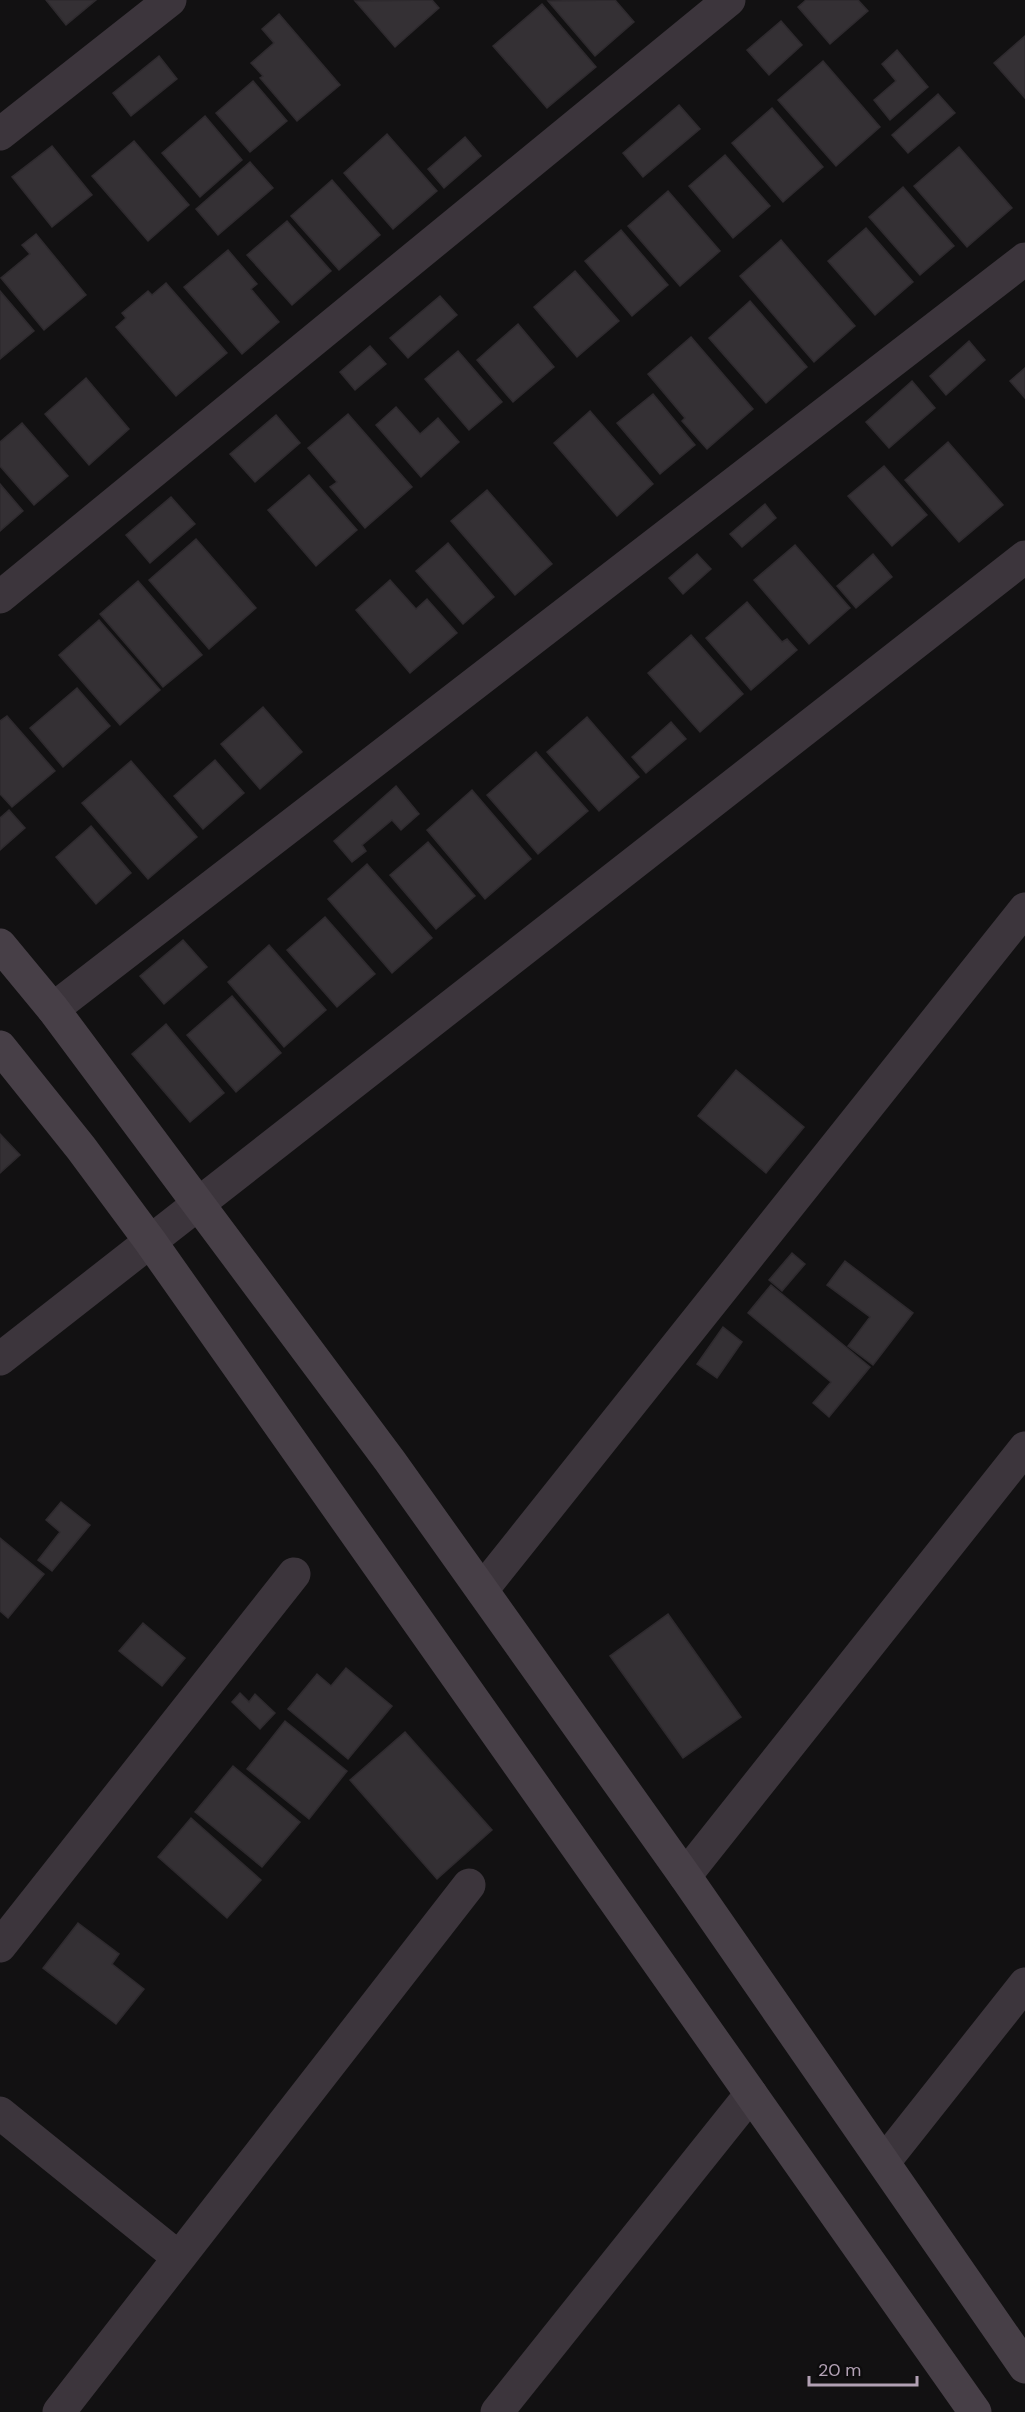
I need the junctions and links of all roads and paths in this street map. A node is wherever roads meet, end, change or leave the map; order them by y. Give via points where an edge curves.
1 (170, 0) edge
2 (729, 0) edge
3 (0, 134) edge
4 (1025, 259) edge
5 (1025, 557) edge
6 (0, 597) edge
7 (1025, 909) edge
8 (0, 945) edge
9 (54, 1009) junction
10 (0, 1047) edge
11 (201, 1204) junction
12 (150, 1241) junction
13 (0, 1359) edge
14 (1025, 1448) edge
15 (294, 1574) dead end
16 (482, 1590) junction
17 (685, 1876) junction
18 (469, 1885) dead end
19 (0, 1946) edge
20 (1025, 1984) edge
21 (751, 2094) junction
22 (0, 2113) edge
23 (884, 2162) junction
24 (178, 2257) junction
25 (1025, 2367) edge
26 (59, 2412) edge
27 (497, 2412) edge
28 (975, 2412) edge

1 - 3 street
2 - 6 street
4 - 9 street
5 - 11 street
7 - 16 street
8 - 9 street
9 - 11 street
10 - 12 street
11 - 12 street
11 - 16 street
12 - 13 street
12 - 21 street
14 - 17 street
15 - 19 street
16 - 17 street
17 - 23 street
18 - 24 street
20 - 23 street
21 - 27 street
21 - 28 street
22 - 24 street
23 - 25 street
24 - 26 street

